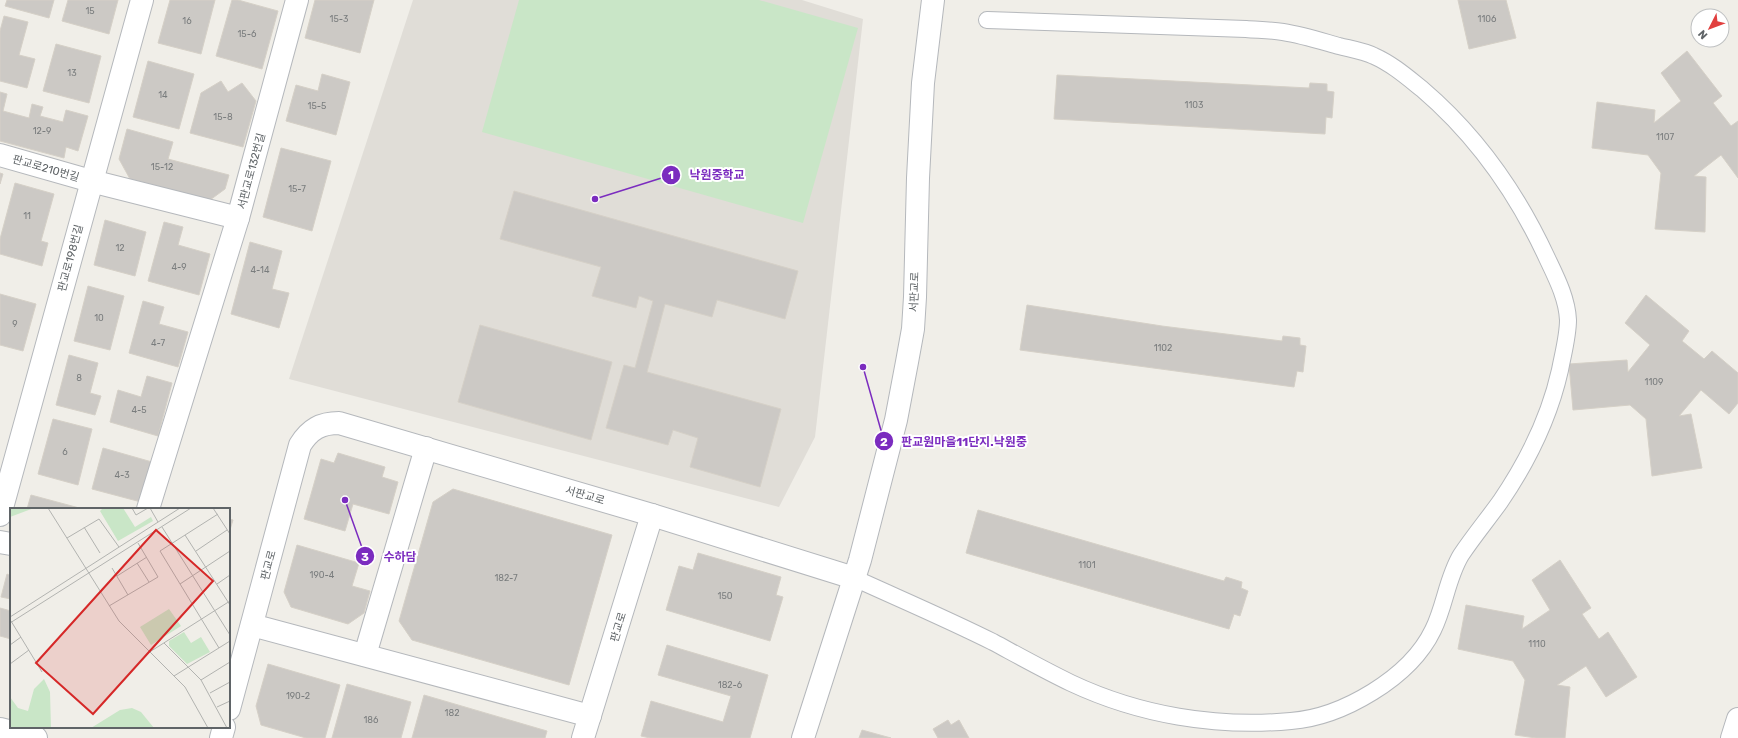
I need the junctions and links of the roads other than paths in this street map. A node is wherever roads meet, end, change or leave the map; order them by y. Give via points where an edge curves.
1 (142, 0) edge
2 (297, 0) edge
3 (933, 0) edge
4 (987, 20) dead end
5 (0, 155) edge
6 (91, 181) junction
7 (238, 218) junction
8 (316, 427) joint
9 (426, 448) junction
10 (148, 508) edge
11 (0, 515) edge
12 (652, 515) junction
13 (0, 542) edge
14 (10, 544) edge
15 (854, 578) junction
16 (252, 625) junction
17 (365, 655) junction
18 (230, 705) edge
19 (590, 716) junction
20 (1738, 719) edge
21 (224, 728) edge
22 (0, 729) edge
23 (36, 738) edge
24 (221, 738) edge
25 (583, 738) edge
26 (804, 738) edge
27 (1732, 738) edge

1 - 6 street, 판교로198번길
2 - 7 street, 서판교로132번길
3 - 15 street, 서판교로 via 921,117 912,329 896,420
4 - 15 lane via 1238,28 1282,32 1373,55 1400,71 1473,139 1515,197 1538,239 1565,301 1568,321 1555,392 1542,430 1525,462 1460,558 1449,581 1432,633 1410,661 1377,690 1350,706 1324,715 1293,721 1197,720 1159,714 1120,703 1073,684 988,640
5 - 6 street, 판교로210번길
6 - 7 street, 서판교로132번길
6 - 11 street, 판교로198번길
7 - 10 street
8 - 9 street, 서판교로 via 327,423 339,423
8 - 16 street, 판교로 via 306,435 300,445
9 - 12 street, 서판교로
9 - 17 street
12 - 15 street, 서판교로
12 - 19 street, 판교로
13 - 14 street
15 - 26 street, 서판교로
16 - 17 street
16 - 18 street, 판교로
17 - 19 street
19 - 25 street, 판교로
20 - 27 street
21 - 24 street
22 - 23 street

